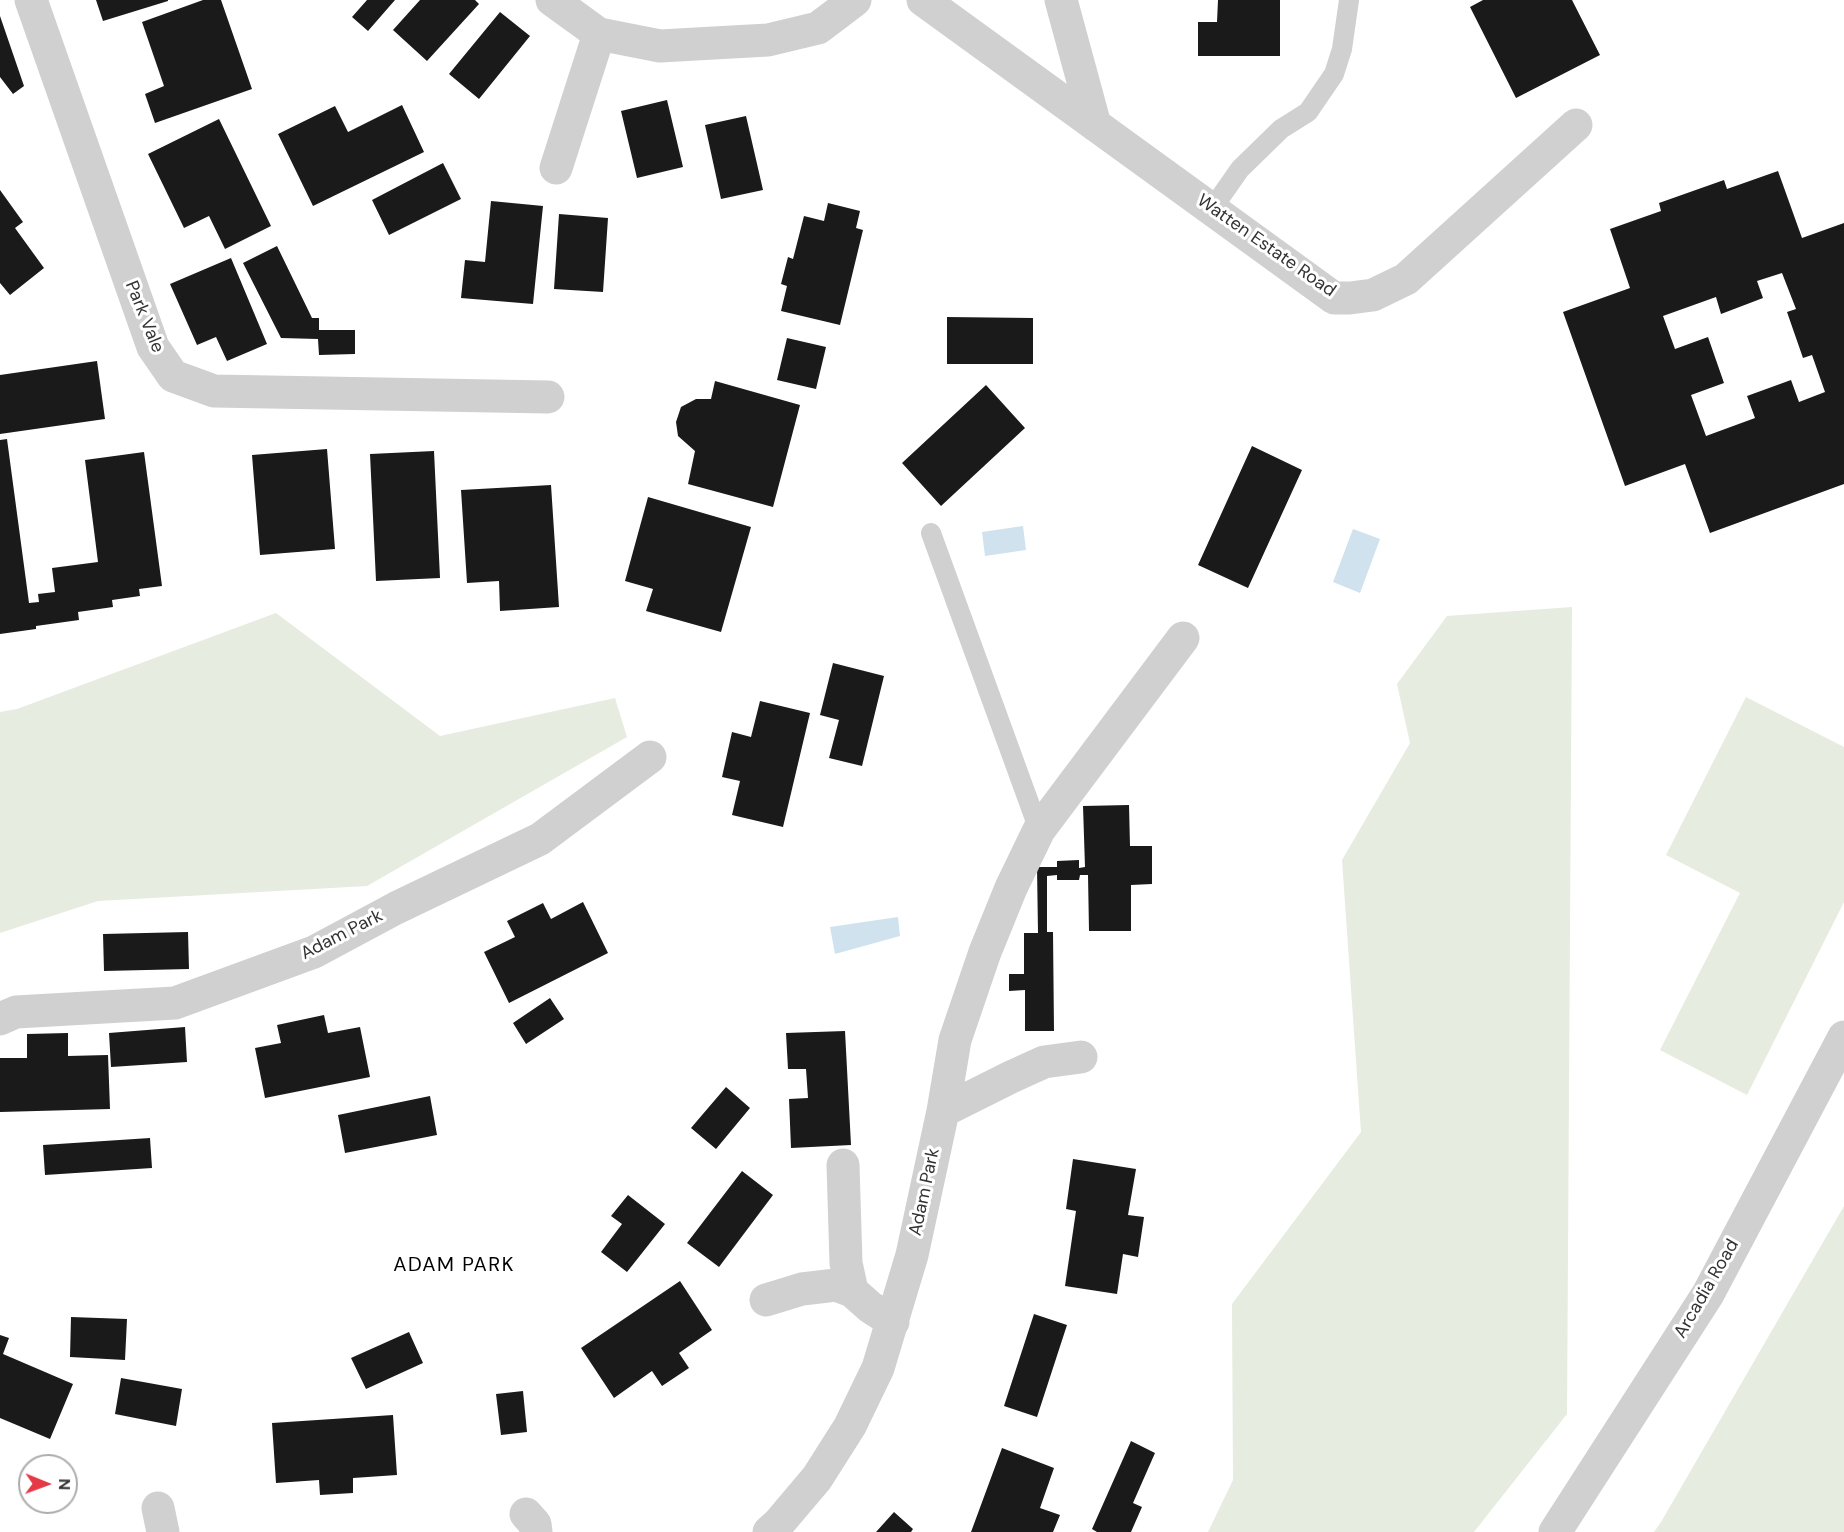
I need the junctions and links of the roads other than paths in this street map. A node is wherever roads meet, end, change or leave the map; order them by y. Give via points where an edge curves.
1 (31, 0) edge
2 (552, 0) edge
3 (855, 0) edge
4 (923, 0) edge
5 (1061, 0) edge
6 (1349, 0) edge
7 (599, 34) junction
8 (1095, 124) junction
9 (1576, 125) dead end
10 (556, 168) dead end
11 (1212, 209) junction
12 (548, 396) dead end
13 (931, 533) dead end
14 (1183, 639) dead end
15 (650, 757) dead end
16 (1039, 830) junction
17 (0, 1019) edge
18 (1844, 1036) edge
19 (1081, 1057) dead end
20 (943, 1111) junction
21 (843, 1165) dead end
22 (852, 1291) junction
23 (766, 1300) dead end
24 (893, 1322) junction
25 (769, 1532) edge
26 (1555, 1532) edge

1 - 12 street, Park Vale via 153,347 173,376 214,391
2 - 7 street
3 - 7 street via 818,28 768,40 660,46
4 - 8 street, Watten Estate Road
5 - 8 street
6 - 11 lane via 1334,74 1308,112 1281,129 1240,169
7 - 10 street
8 - 11 street, Watten Estate Road
9 - 11 street, Watten Estate Road via 1406,279 1373,296 1334,298
13 - 16 lane
14 - 16 street, Adam Park
15 - 17 street, Adam Park via 540,839 314,952 175,1003 16,1012
16 - 20 street, Adam Park via 985,952 956,1040
18 - 26 street, Arcadia Road via 1708,1294
19 - 20 street via 1044,1062
20 - 24 street, Adam Park via 912,1255
21 - 22 street via 846,1263
22 - 23 street via 837,1285 823,1286
22 - 24 street
24 - 25 street, Adam Park via 878,1368 850,1426 817,1478

